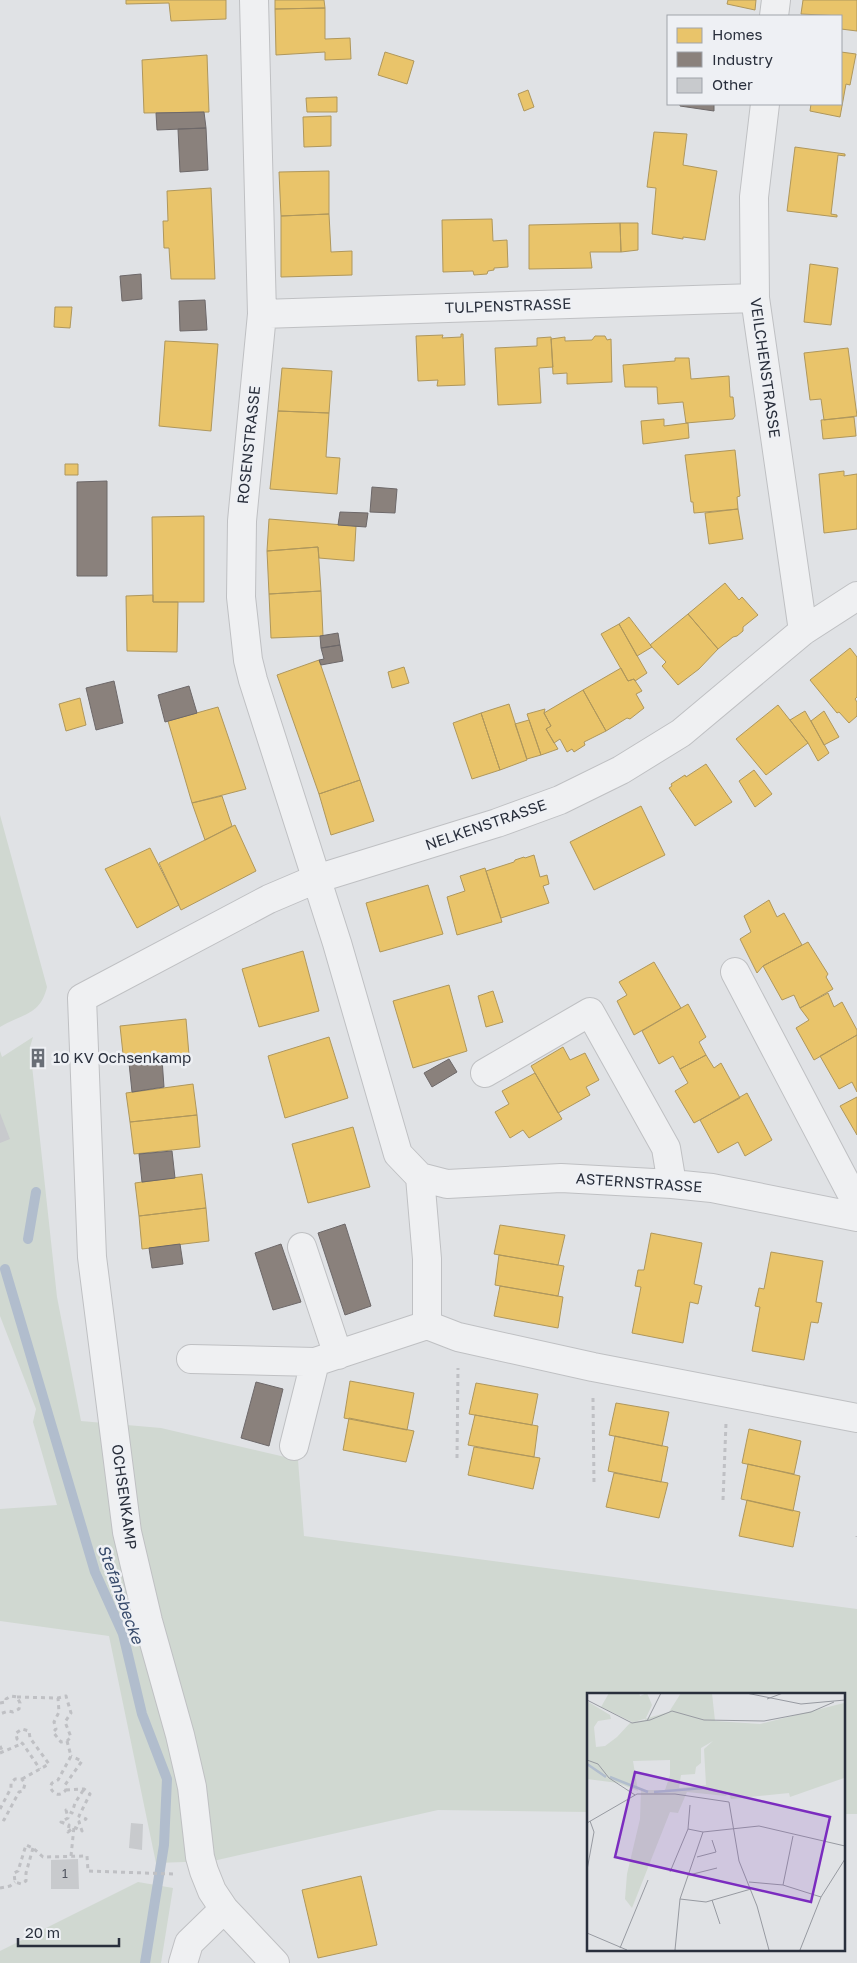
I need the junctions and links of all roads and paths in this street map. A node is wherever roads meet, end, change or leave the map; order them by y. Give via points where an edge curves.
1 (254, 0) edge
2 (776, 0) edge
3 (774, 15) edge
4 (764, 105) edge
5 (754, 298) junction
6 (262, 314) junction
7 (857, 596) edge
8 (803, 631) junction
9 (316, 879) junction
10 (735, 972) dead end
11 (82, 998) joint
12 (485, 1073) dead end
13 (420, 1177) junction
14 (672, 1184) junction
15 (857, 1204) edge
16 (857, 1217) edge
17 (302, 1247) dead end
18 (427, 1325) junction
19 (458, 1337) junction
20 (326, 1358) junction
21 (191, 1359) dead end
22 (593, 1367) junction
23 (726, 1393) junction
24 (857, 1418) edge
25 (294, 1446) dead end
26 (457, 1458) dead end
27 (594, 1485) dead end
28 (723, 1500) dead end
29 (17, 1697) junction
30 (58, 1698) junction
31 (0, 1703) edge
32 (0, 1714) edge
33 (67, 1741) junction
34 (21, 1744) junction
35 (0, 1746) edge
36 (2, 1752) edge
37 (71, 1756) junction
38 (40, 1769) junction
39 (22, 1779) junction
40 (84, 1789) junction
41 (66, 1790) junction
42 (0, 1809) edge
43 (0, 1818) edge
44 (74, 1827) junction
45 (33, 1848) junction
46 (72, 1856) junction
47 (169, 1874) dead end
48 (15, 1882) junction
49 (0, 1888) edge
50 (224, 1909) junction
51 (183, 1963) edge
52 (275, 1963) edge

1 - 6 street, ROSENSTRASSE
2 - 3 street
4 - 5 street, VEILCHENSTRASSE via 754,197
5 - 6 street, TULPENSTRASSE
5 - 8 street, VEILCHENSTRASSE
6 - 9 street, ROSENSTRASSE via 242,521 241,597 252,680
7 - 8 street, NELKENSTRASSE
8 - 9 street, NELKENSTRASSE via 681,733 621,770 560,800 497,823
9 - 11 street, NELKENSTRASSE via 269,899
9 - 13 street via 398,1154
10 - 15 street
11 - 50 street, OCHSENKAMP via 92,1257 126,1522 137,1578 192,1788 200,1857 212,1891
12 - 14 street via 590,1012 666,1148
13 - 14 street, ASTERNSTRASSE via 447,1184 561,1178
13 - 18 street via 427,1258
14 - 16 street, ASTERNSTRASSE via 712,1188
17 - 20 street
18 - 19 street
18 - 20 street
19 - 22 street
19 - 26 path
20 - 21 street
20 - 25 street
22 - 23 street
22 - 27 path
23 - 24 street
23 - 28 path
29 - 30 path
29 - 31 path via 12,1696
29 - 32 path via 18,1709
30 - 33 path via 60,1712 53,1732 61,1742
30 - 33 path via 66,1696 71,1713 64,1722 71,1737
33 - 37 path
34 - 36 path
34 - 38 path
34 - 38 path via 16,1733 22,1729 29,1731 30,1738 49,1764
35 - 36 path
37 - 41 path via 82,1761 65,1785
37 - 41 path via 58,1780 50,1787 57,1795
38 - 39 path
39 - 42 path via 11,1783 12,1788
39 - 43 path via 25,1784 23,1791 19,1792 4,1820
40 - 41 path
40 - 44 path via 90,1794 79,1816 86,1819 79,1822 82,1831
40 - 44 path via 72,1812 66,1810 68,1818 61,1822 69,1824 68,1832
44 - 46 path
45 - 46 path via 43,1857
45 - 48 path via 26,1881 21,1884
45 - 48 path via 26,1845 18,1871 14,1873
46 - 47 path via 88,1856 88,1871
48 - 49 path
50 - 51 street via 189,1943
50 - 52 street, OCHSENKAMP

